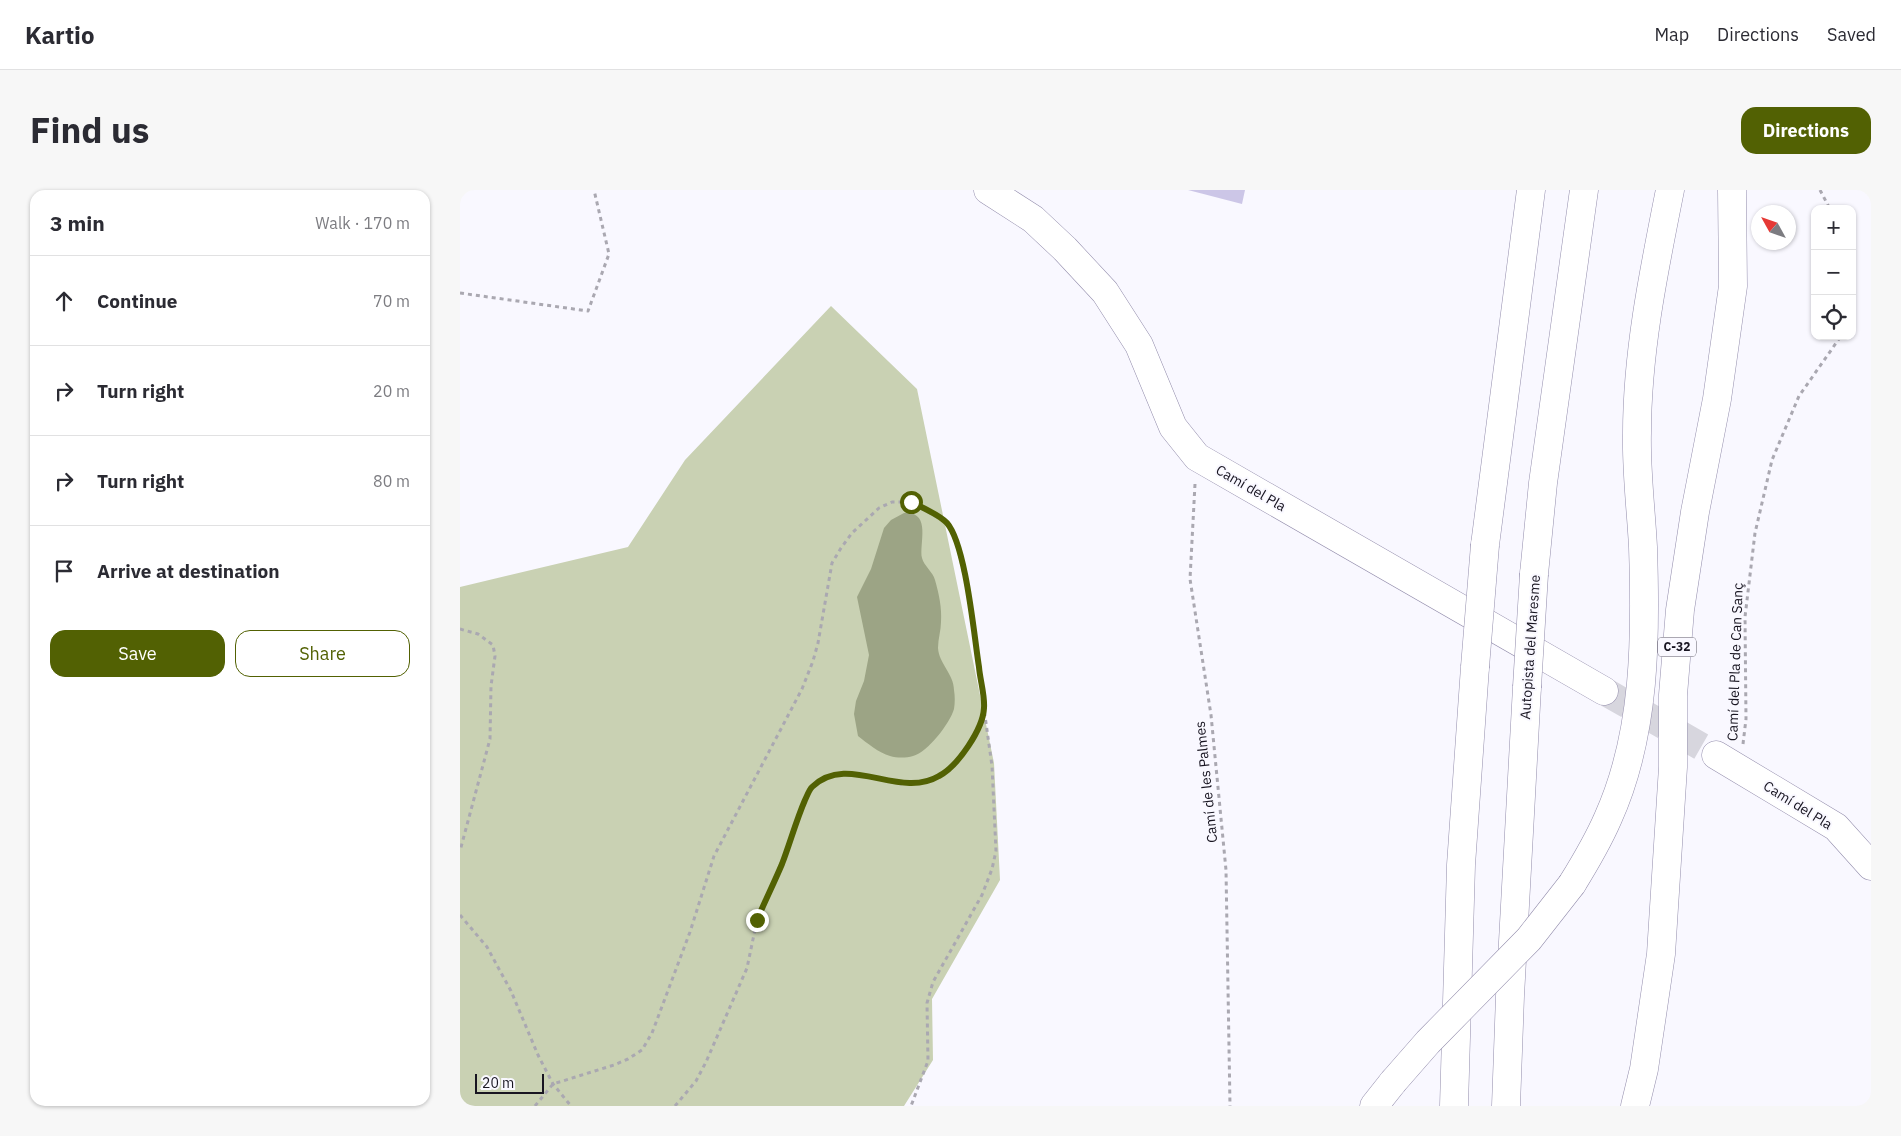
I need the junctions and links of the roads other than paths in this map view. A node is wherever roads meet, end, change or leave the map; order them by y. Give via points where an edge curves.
1 (988, 190) edge
2 (1530, 190) edge
3 (1584, 190) edge
4 (1670, 190) edge
5 (1732, 190) edge
6 (1604, 691) tunnel mouth
7 (1716, 755) tunnel mouth
8 (1871, 866) edge
9 (1374, 1106) edge
10 (1454, 1106) edge
11 (1506, 1106) edge
12 (1635, 1106) edge

1 - 6 main road, Camí del Pla via 1034,220 1105,292 1139,345 1173,427 1197,457
2 - 10 main road, bridge via 1485,545 1462,865
3 - 11 main road, Autopista del Maresme, bridge via 1543,483 1534,574
4 - 9 main road, C-32, bridge via 1653,276 1638,387 1636,434 1644,658 1636,722 1625,772 1594,848 1572,884 1529,940 1428,1042
5 - 12 main road, C-32 via 1733,286 1680,610 1661,954
7 - 8 main road, Camí del Pla via 1836,827

